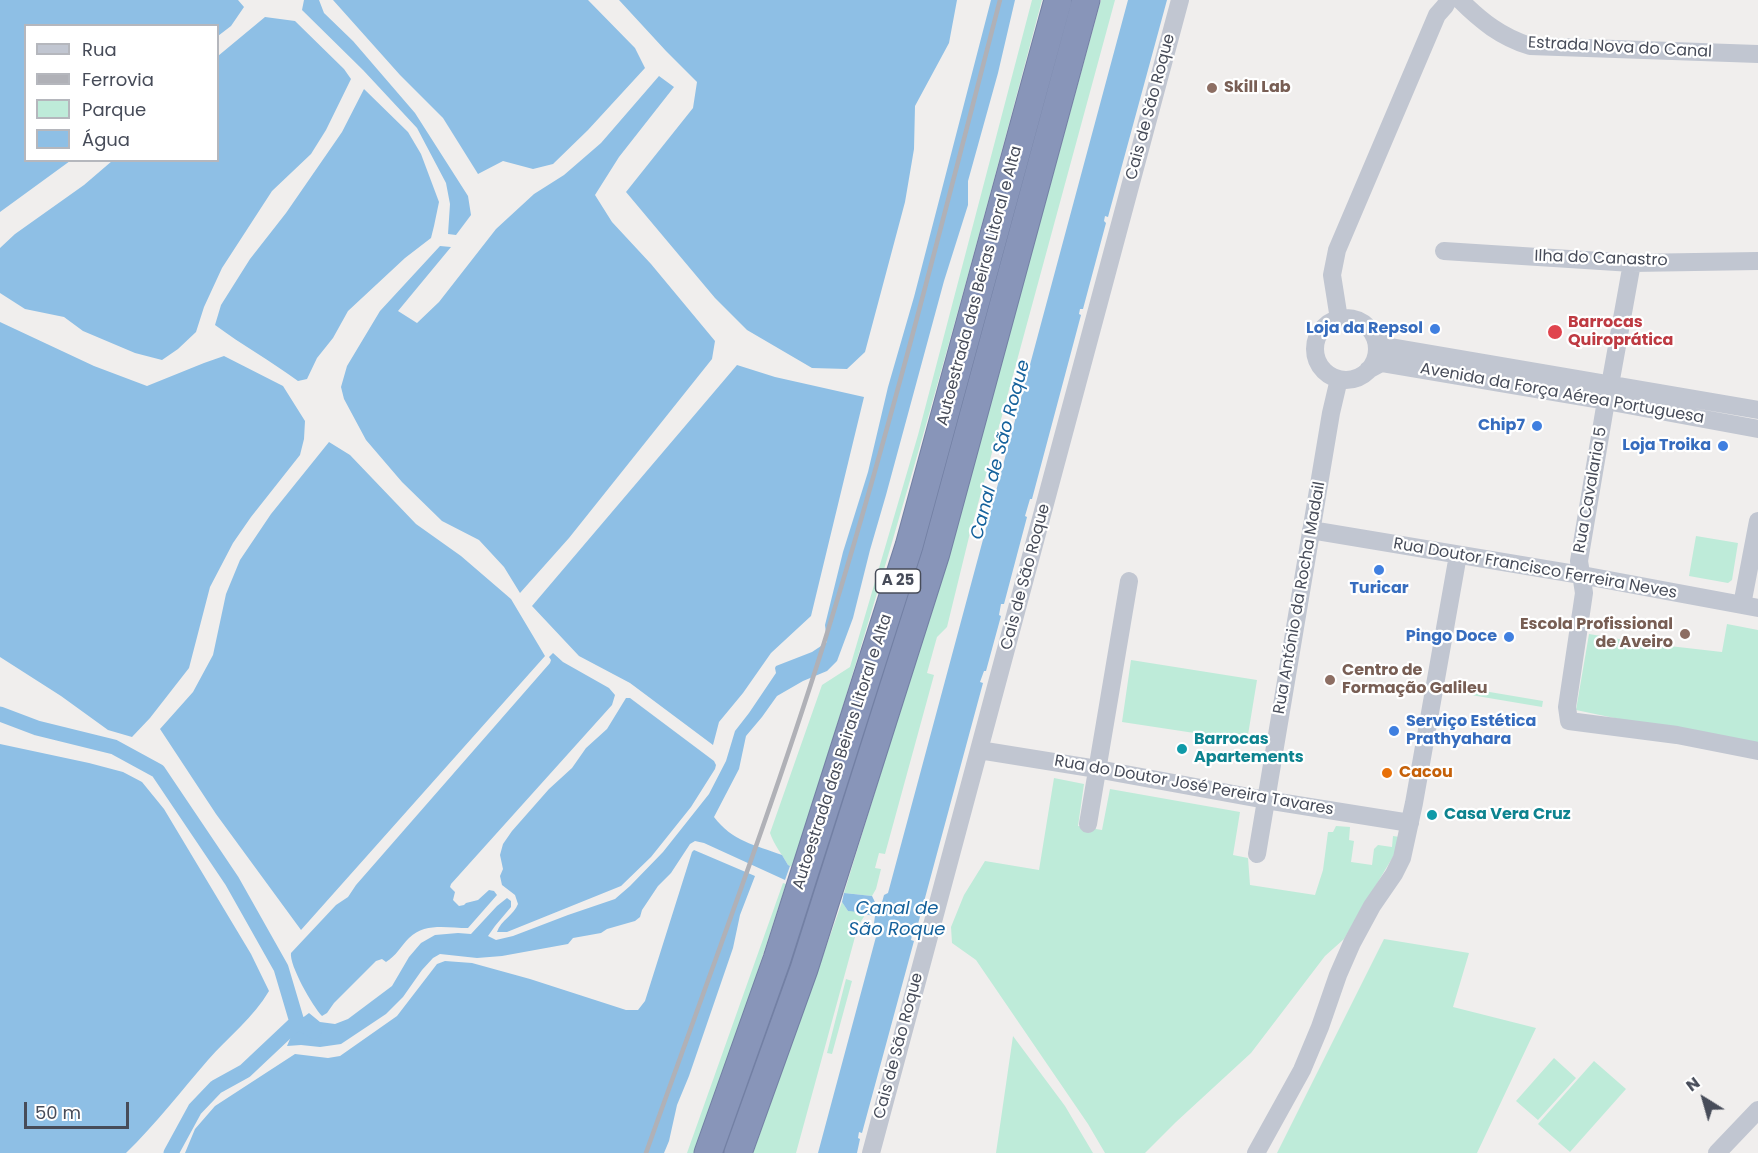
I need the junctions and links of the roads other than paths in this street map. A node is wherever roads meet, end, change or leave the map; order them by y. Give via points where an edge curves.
1 (1058, 0) edge
2 (1086, 0) edge
3 (1180, 0) edge
4 (1448, 0) edge
5 (1460, 0) edge
6 (1437, 7) edge
7 (1758, 54) edge
8 (1444, 251) dead end
9 (1758, 261) edge
10 (1632, 263) junction
11 (1339, 319) junction
12 (1374, 336) junction
13 (1368, 370) junction
14 (1339, 379) junction
15 (1608, 393) junction
16 (1758, 410) edge
17 (1758, 429) edge
18 (1758, 521) edge
19 (1311, 530) junction
20 (1458, 555) junction
21 (1581, 576) junction
22 (1129, 581) dead end
23 (1750, 607) edge
24 (979, 750) junction
25 (1758, 751) edge
26 (1097, 769) junction
27 (1266, 800) junction
28 (1410, 822) junction
29 (1088, 824) dead end
30 (1257, 854) dead end
31 (1758, 1110) edge
32 (708, 1153) edge
33 (738, 1153) edge
34 (871, 1153) edge
35 (1256, 1153) edge
36 (1717, 1153) edge

1 - 32 highway, Autoestrada das Beiras Litoral e Alta / A 25 via 909,546 777,959
2 - 33 highway, Autoestrada das Beiras Litoral e Alta / A 25 via 936,553 804,969
3 - 24 street, Cais de São Roque
4 - 6 street via 1445,6
5 - 7 street, Estrada Nova do Canal via 1495,31 1530,46
6 - 11 street via 1337,250 1332,275
8 - 10 street, Ilha do Canastro
9 - 10 street, Ilha do Canastro
10 - 15 street, Rua Cavalaria 5
11 - 12 street via 1359,321
11 - 14 street via 1322,330 1315,349 1322,368
12 - 13 street via 1376,354
12 - 15 street, Avenida da Força Aérea Portuguesa via 1385,346
13 - 14 street via 1350,379
13 - 15 street, Avenida da Força Aérea Portuguesa via 1381,363
14 - 19 street, Rua António da Rocha Madail
15 - 16 street, Avenida da Força Aérea Portuguesa
15 - 17 street, Avenida da Força Aérea Portuguesa
15 - 21 street, Rua Cavalaria 5 via 1579,561
18 - 23 street
19 - 20 street, Rua Doutor Francisco Ferreira Neves
19 - 27 street, Rua António da Rocha Madail
20 - 21 street, Rua Doutor Francisco Ferreira Neves
20 - 28 street
21 - 23 street, Rua Doutor Francisco Ferreira Neves
21 - 25 street, Rua Cavalaria 5 via 1584,593 1567,707 1569,721 1677,735
22 - 26 street
24 - 26 street, Rua do Doutor José Pereira Tavares
24 - 34 street, Cais de São Roque
26 - 27 street, Rua do Doutor José Pereira Tavares
26 - 29 street
27 - 28 street, Rua do Doutor José Pereira Tavares
27 - 30 street, Rua António da Rocha Madail
28 - 35 street via 1398,865 1352,943 1302,1070
31 - 36 street

